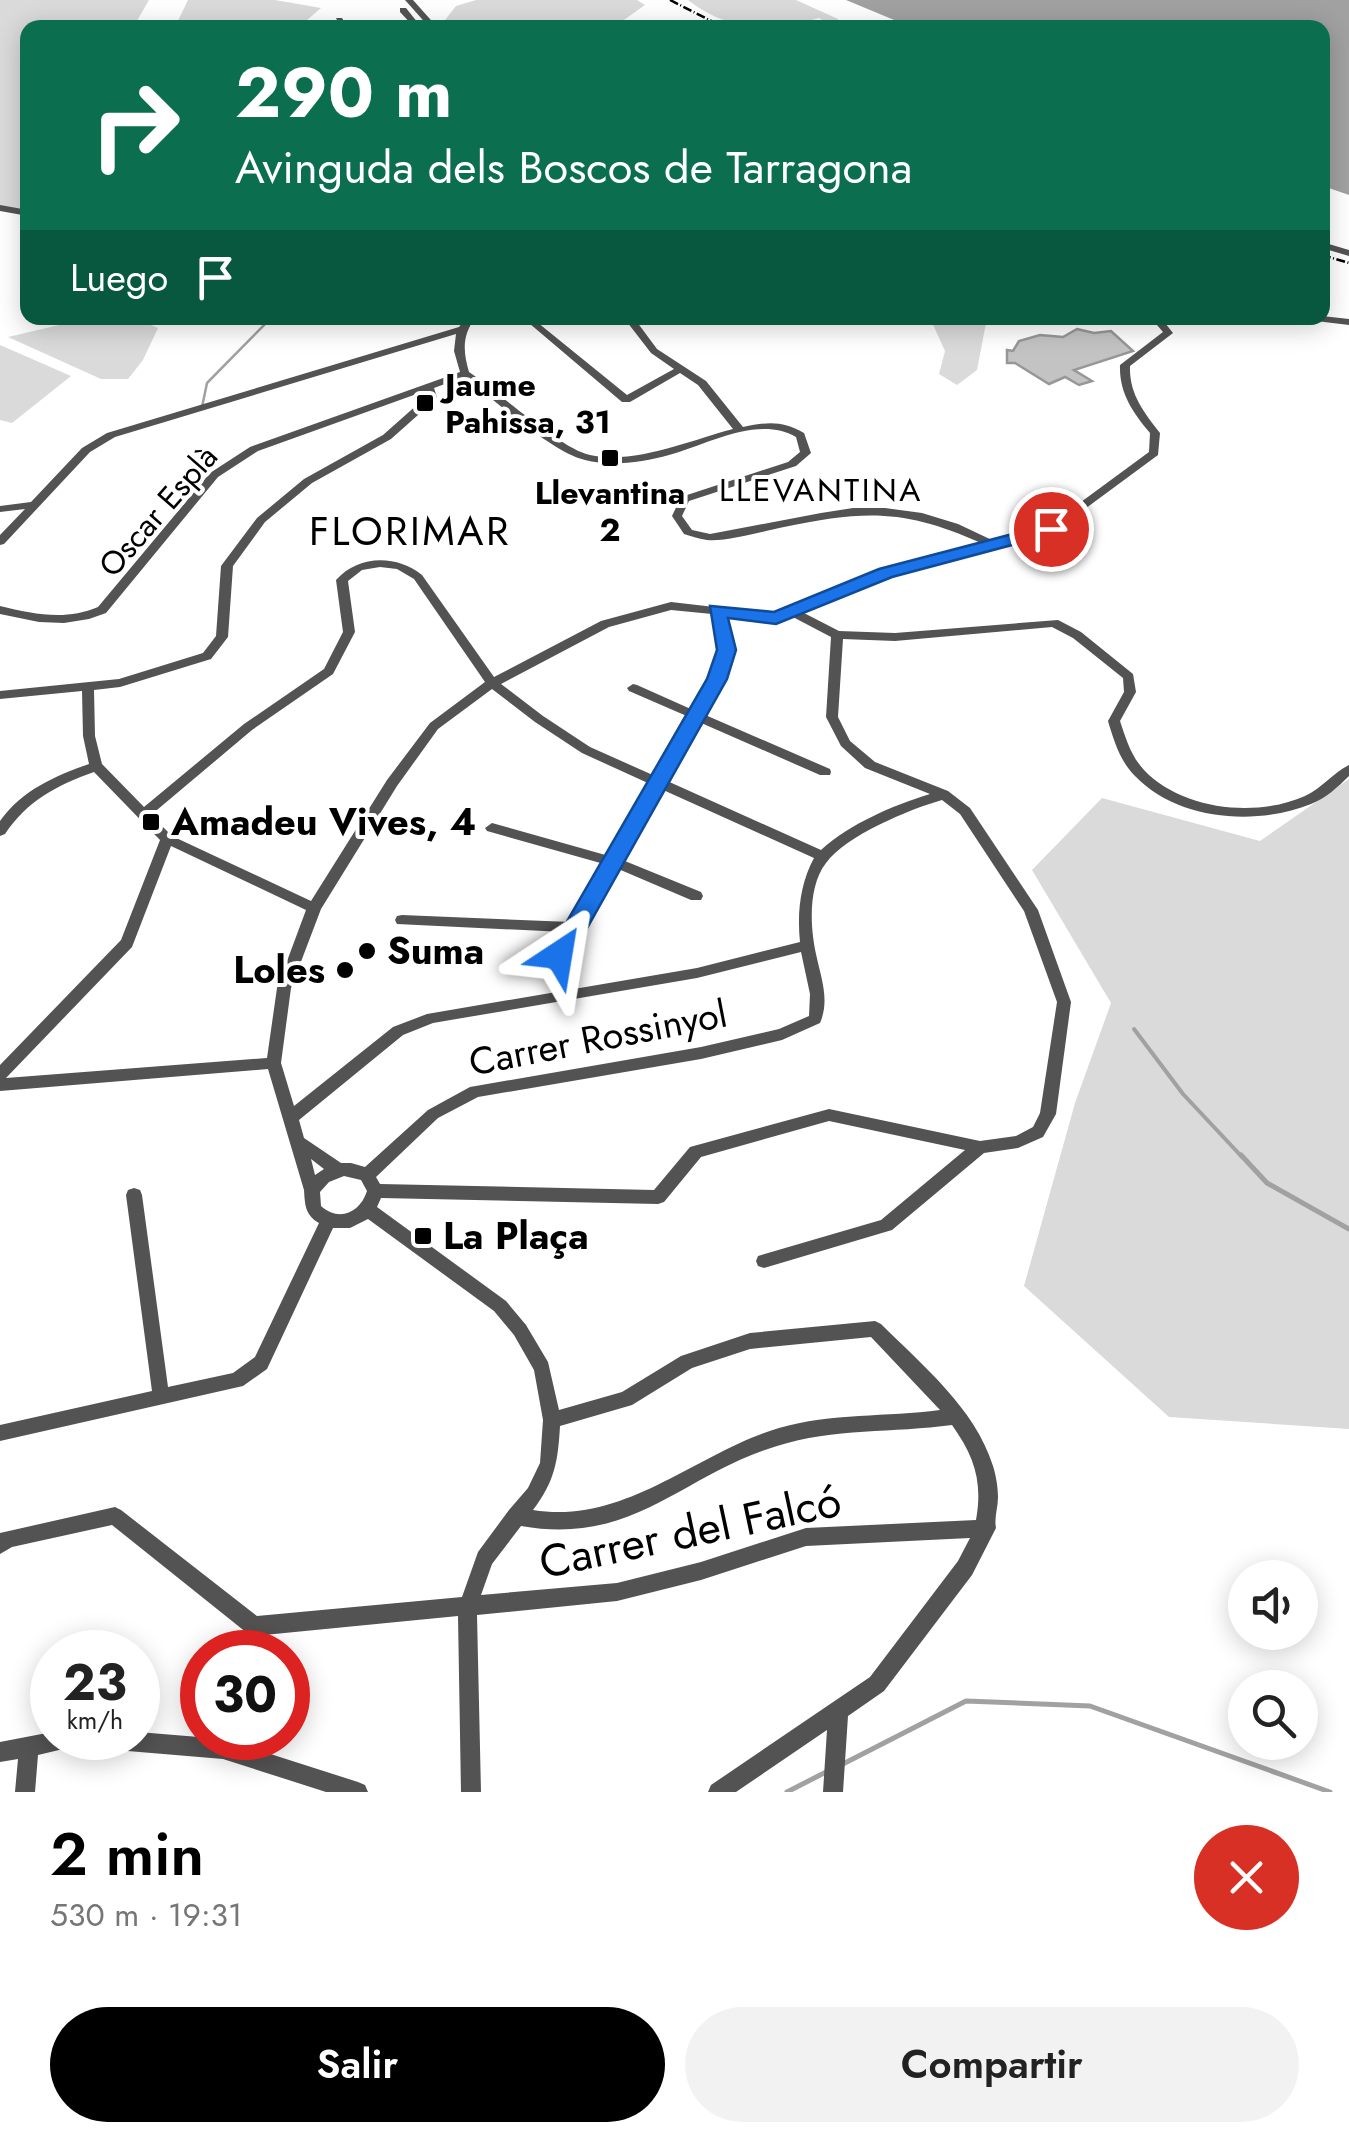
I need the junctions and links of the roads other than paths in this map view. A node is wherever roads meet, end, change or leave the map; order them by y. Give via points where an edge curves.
1 (409, 0) edge
2 (403, 10) dead end
3 (412, 20) edge
4 (428, 20) edge
5 (464, 325) edge
6 (536, 325) edge
7 (634, 325) edge
8 (1162, 325) edge
9 (460, 330) junction
10 (680, 369) junction
11 (465, 373) junction
12 (430, 389) junction
13 (740, 428) junction
14 (34, 505) junction
15 (0, 509) edge
16 (0, 542) edge
17 (995, 545) junction
18 (0, 610) edge
19 (717, 610) junction
20 (795, 612) junction
21 (838, 635) junction
22 (492, 682) junction
23 (88, 688) junction
24 (632, 688) dead end
25 (0, 695) edge
26 (694, 718) junction
27 (96, 766) junction
28 (1349, 769) edge
29 (825, 772) dead end
30 (661, 782) junction
31 (943, 794) junction
32 (144, 814) junction
33 (492, 828) dead end
34 (0, 831) edge
35 (167, 839) junction
36 (822, 856) junction
37 (616, 863) junction
38 (696, 896) dead end
39 (314, 908) junction
40 (402, 920) dead end
41 (578, 928) junction
42 (806, 946) junction
43 (559, 955) dead end
44 (274, 1063) junction
45 (0, 1074) edge
46 (0, 1085) edge
47 (289, 1119) junction
48 (299, 1142) junction
49 (980, 1147) junction
50 (337, 1170) junction
51 (368, 1175) junction
52 (312, 1190) junction
53 (376, 1191) junction
54 (134, 1195) dead end
55 (368, 1210) junction
56 (328, 1221) junction
57 (764, 1261) dead end
58 (161, 1396) junction
59 (957, 1416) junction
60 (552, 1420) junction
61 (0, 1433) edge
62 (514, 1516) junction
63 (987, 1528) junction
64 (0, 1545) edge
65 (467, 1609) junction
66 (838, 1714) junction
67 (160, 1744) edge
68 (29, 1747) joint
69 (0, 1752) edge
70 (836, 1752) joint
71 (834, 1788) edge
72 (25, 1792) edge
73 (358, 1792) edge
74 (471, 1792) edge
75 (718, 1792) edge

1 - 4 street
2 - 3 street
5 - 9 street
6 - 10 street via 626,400
7 - 10 street
8 - 17 street via 1168,333 1124,364 1136,412 1155,434 1154,453 1051,529
9 - 11 street
9 - 14 street via 111,435 86,450
10 - 13 street via 702,383
11 - 12 street, Oscar Esplà
11 - 13 street via 581,457 674,453
12 - 18 street, Oscar Esplà via 225,465 102,610 52,621
12 - 23 street via 432,397 387,437 308,481 254,529 224,575 218,647 186,666
13 - 17 street via 792,428 806,442 806,453 792,464 685,499 677,516 688,532 710,537 879,508 946,522
14 - 15 street
14 - 16 street
17 - 20 street via 885,573
19 - 20 street via 776,618
19 - 22 street via 672,606 605,624
19 - 26 street via 726,650
20 - 21 street
21 - 28 street via 895,637 1054,623 1129,678 1130,692 1114,721 1129,764 1166,792 1218,811 1280,809 1304,801
21 - 31 street via 832,716 846,742 870,765
22 - 30 street via 586,750
22 - 32 street via 407,566 362,567 342,580 349,632 330,671
22 - 39 street via 434,726
23 - 25 street
23 - 27 street
24 - 26 street
26 - 29 street
26 - 30 street
27 - 32 street
27 - 34 street via 22,802
30 - 36 street
30 - 37 street
31 - 36 street
31 - 49 street via 965,811 1031,910 1064,1002 1048,1114 1038,1132
32 - 35 street
33 - 37 street
35 - 39 street
35 - 45 street via 127,942
36 - 42 street via 808,892
37 - 38 street
37 - 41 street
39 - 44 street via 287,976
40 - 41 street
41 - 43 street
42 - 47 street via 678,976 432,1018 398,1031
42 - 51 street, Carrer Rossinyol via 818,1010 806,1024 610,1071 475,1091 433,1114
44 - 46 street
44 - 47 street
47 - 48 street
48 - 50 street
48 - 52 street
49 - 53 street via 830,1115 696,1152 658,1197
49 - 57 street via 886,1224
50 - 51 street
50 - 52 street
51 - 53 street
52 - 56 street via 313,1209
53 - 55 street
54 - 58 street
55 - 56 street via 350,1221
55 - 60 street via 500,1306 542,1368
56 - 58 street via 261,1363 236,1380
58 - 61 street
59 - 60 street via 874,1329 750,1341 687,1362 626,1399
59 - 62 street via 777,1437 615,1512 562,1522
59 - 63 street via 990,1481
60 - 62 street via 549,1464
62 - 65 street via 485,1559
63 - 65 street, Carrer del Falcó via 806,1536 616,1592
63 - 66 street via 878,1684
64 - 65 street, Carrer del Falcó via 115,1516 254,1626
65 - 74 street
66 - 70 street
66 - 75 street
67 - 73 street via 223,1749
68 - 69 street
68 - 72 street
70 - 71 street

